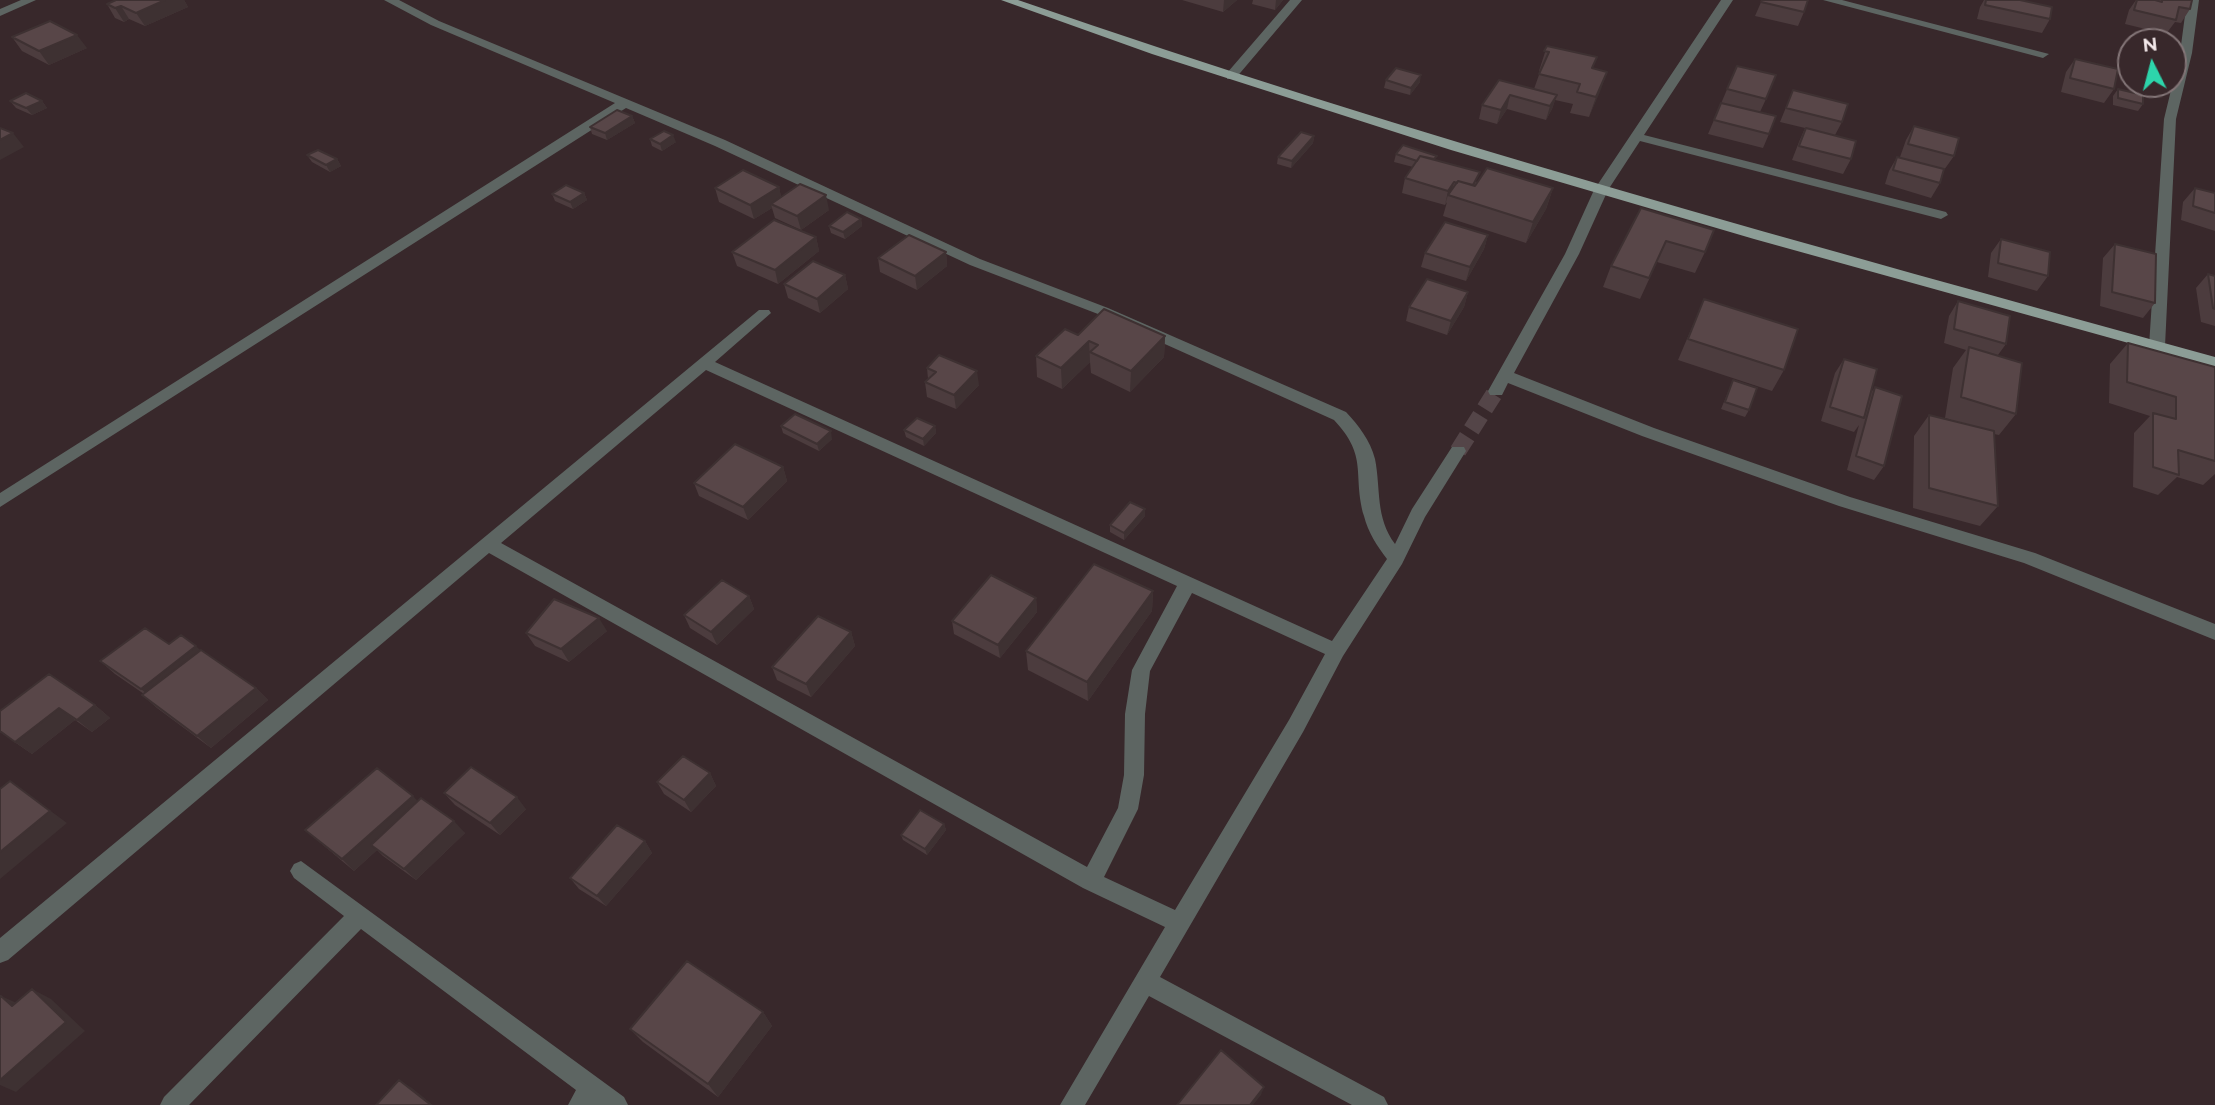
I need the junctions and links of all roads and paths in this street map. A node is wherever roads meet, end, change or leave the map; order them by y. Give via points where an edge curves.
1 (30, 0) edge
2 (390, 0) edge
3 (1007, 0) edge
4 (1296, 0) edge
5 (1727, 0) edge
6 (1829, 0) edge
7 (2193, 0) edge
8 (0, 12) edge
9 (2043, 54) dead end
10 (1231, 76) junction
11 (626, 102) junction
12 (1637, 136) junction
13 (1601, 190) junction
14 (1941, 215) dead end
15 (764, 313) dead end
16 (2157, 346) junction
17 (2215, 362) edge
18 (704, 363) junction
19 (1458, 451) tunnel mouth
20 (0, 500) edge
21 (488, 544) junction
22 (1396, 559) junction
23 (1188, 583) junction
24 (2215, 632) edge
25 (1336, 651) junction
26 (301, 871) dead end
27 (1091, 881) junction
28 (360, 915) junction
29 (1180, 923) junction
30 (0, 952) edge
31 (1144, 981) junction
32 (587, 1097) edge
33 (172, 1105) edge
34 (616, 1105) edge
35 (1072, 1105) edge
36 (1376, 1105) edge

1 - 8 street
2 - 11 street
3 - 10 main road
4 - 10 street
5 - 12 street
6 - 9 street
7 - 16 street via 2170,119
10 - 13 main road
11 - 20 street
11 - 22 street via 975,262 1103,311 1340,415 1356,429 1365,449 1377,530
12 - 13 street
12 - 14 street
13 - 16 main road
13 - 24 street via 1572,254 1501,383 1845,502 2029,558
15 - 18 street
16 - 17 main road
18 - 21 street
18 - 23 street
19 - 22 street
21 - 27 street
21 - 30 street
22 - 25 street
23 - 25 street
23 - 27 street via 1141,670 1128,809
25 - 29 street
26 - 28 street
27 - 29 street
28 - 32 street
28 - 33 street
29 - 31 street
31 - 35 street
31 - 36 street
32 - 34 street

